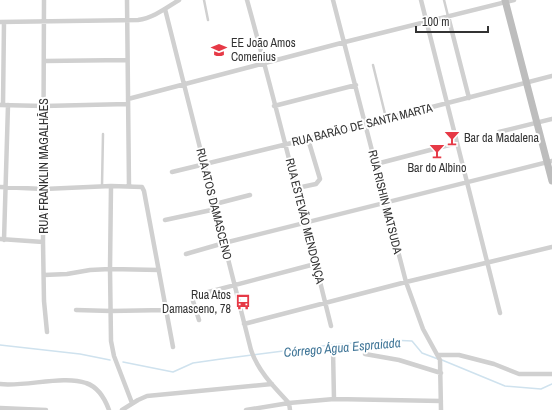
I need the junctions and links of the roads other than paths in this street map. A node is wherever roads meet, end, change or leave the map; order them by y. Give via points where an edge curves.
1 (44, 0) edge
2 (127, 0) edge
3 (178, 0) edge
4 (204, 0) edge
5 (247, 0) edge
6 (333, 0) edge
7 (421, 0) edge
8 (444, 0) edge
9 (514, 0) edge
10 (505, 1) edge
11 (165, 9) junction
12 (448, 16) junction
13 (208, 20) dead end
14 (127, 21) junction
15 (426, 21) junction
16 (2, 22) edge
17 (44, 22) junction
18 (345, 42) junction
19 (127, 60) junction
20 (45, 61) junction
21 (264, 64) junction
22 (373, 65) dead end
23 (552, 76) edge
24 (527, 82) junction
25 (184, 84) junction
26 (356, 85) junction
27 (469, 98) junction
28 (128, 102) junction
29 (447, 103) junction
30 (4, 105) edge
31 (44, 106) junction
32 (274, 106) junction
33 (386, 119) junction
34 (552, 119) edge
35 (537, 123) junction
36 (366, 124) junction
37 (499, 132) dead end
38 (103, 134) dead end
39 (308, 139) junction
40 (457, 143) junction
41 (285, 144) junction
42 (550, 162) edge
43 (376, 164) junction
44 (204, 165) junction
45 (172, 172) dead end
46 (552, 181) edge
47 (467, 182) junction
48 (102, 186) junction
49 (111, 186) junction
50 (129, 186) junction
51 (2, 187) edge
52 (297, 188) junction
53 (44, 189) junction
54 (250, 195) dead end
55 (385, 203) junction
56 (215, 206) junction
57 (165, 220) dead end
58 (305, 223) junction
59 (2, 240) edge
60 (43, 242) junction
61 (224, 243) junction
62 (552, 247) edge
63 (186, 254) dead end
64 (487, 263) junction
65 (315, 264) junction
66 (110, 268) junction
67 (160, 270) junction
68 (44, 275) junction
69 (406, 282) junction
70 (234, 284) junction
71 (325, 302) junction
72 (76, 310) dead end
73 (166, 310) junction
74 (111, 311) junction
75 (500, 313) dead end
76 (199, 320) dead end
77 (244, 324) junction
78 (331, 326) dead end
79 (47, 332) dead end
80 (173, 347) dead end
81 (332, 350) dead end
82 (365, 354) dead end
83 (438, 356) junction
84 (441, 373) junction
85 (552, 374) edge
86 (0, 384) edge
87 (272, 384) junction
88 (334, 399) junction
89 (441, 401) junction
90 (132, 403) junction
91 (289, 403) junction
92 (0, 408) edge
93 (46, 410) edge
94 (109, 410) edge
95 (122, 410) edge
96 (246, 410) edge
97 (290, 410) edge
98 (441, 410) edge

1 - 17 street, RUA FRANKLIN MAGALHÃES
2 - 14 street
3 - 11 street
4 - 13 lane
5 - 21 street, RUA ESTEVÃO MENDONÇA
6 - 18 street, RUA RISHIN MATSUDA
7 - 15 street
8 - 12 lane
9 - 10 street
10 - 12 street
10 - 24 street
11 - 14 street via 147,18
11 - 25 street, RUA ATOS DAMASCENO
12 - 15 street
12 - 27 street
14 - 17 street
14 - 19 street
15 - 18 street
15 - 29 street
16 - 17 street
16 - 30 street
17 - 20 street, RUA FRANKLIN MAGALHÃES
18 - 21 street
18 - 26 street, RUA RISHIN MATSUDA
19 - 20 street
19 - 28 street
20 - 31 street, RUA FRANKLIN MAGALHÃES
21 - 25 street
21 - 32 street, RUA ESTEVÃO MENDONÇA
22 - 33 lane
23 - 24 street, RUA BARÃO DE SANTA MARTA
24 - 27 street, RUA BARÃO DE SANTA MARTA
24 - 35 street
25 - 28 street
25 - 44 street, RUA ATOS DAMASCENO
26 - 32 street
26 - 36 street, RUA RISHIN MATSUDA
27 - 29 street, RUA BARÃO DE SANTA MARTA
28 - 31 street
28 - 50 street
29 - 33 street, RUA BARÃO DE SANTA MARTA
29 - 40 street
30 - 31 street
30 - 51 street
31 - 53 street, RUA FRANKLIN MAGALHÃES
32 - 41 street, RUA ESTEVÃO MENDONÇA
33 - 36 street, RUA BARÃO DE SANTA MARTA
34 - 35 street
35 - 37 street
35 - 42 street
36 - 39 street, RUA BARÃO DE SANTA MARTA
36 - 43 street, RUA RISHIN MATSUDA
38 - 48 lane
39 - 41 street, RUA BARÃO DE SANTA MARTA
39 - 52 street via 320,179 316,184
40 - 43 street
40 - 47 street
41 - 44 street, RUA BARÃO DE SANTA MARTA
41 - 52 street, RUA ESTEVÃO MENDONÇA
42 - 46 street
42 - 47 street
43 - 55 street, RUA RISHIN MATSUDA
44 - 45 street, RUA BARÃO DE SANTA MARTA
44 - 56 street, RUA ATOS DAMASCENO
47 - 55 street
47 - 64 street
48 - 49 street
48 - 53 street
49 - 50 street
49 - 66 street
50 - 67 street via 144,189
51 - 53 street
51 - 59 street
52 - 58 street, RUA ESTEVÃO MENDONÇA
53 - 60 street, RUA FRANKLIN MAGALHÃES
54 - 56 street
55 - 58 street
55 - 69 street, RUA RISHIN MATSUDA
56 - 57 street
56 - 61 street, RUA ATOS DAMASCENO
58 - 61 street
58 - 65 street, RUA ESTEVÃO MENDONÇA
59 - 60 street
60 - 68 street, RUA FRANKLIN MAGALHÃES
61 - 63 street
61 - 70 street, RUA ATOS DAMASCENO
62 - 64 street
64 - 69 street
64 - 75 street
65 - 70 street
65 - 71 street, RUA ESTEVÃO MENDONÇA
66 - 67 street
66 - 68 street
66 - 74 street
67 - 73 street
68 - 79 street, RUA FRANKLIN MAGALHÃES
69 - 71 street
69 - 83 street, RUA RISHIN MATSUDA via 423,329
70 - 76 street via 195,296 192,301
70 - 77 street, RUA ATOS DAMASCENO
71 - 77 street
71 - 78 street, RUA ESTEVÃO MENDONÇA
72 - 74 street
73 - 74 street
73 - 80 street
74 - 90 street via 112,349
77 - 87 street, RUA ATOS DAMASCENO via 254,359
81 - 88 street
82 - 84 street via 399,360
83 - 84 street, RUA RISHIN MATSUDA
83 - 85 street via 459,355 519,374
84 - 89 street, RUA RISHIN MATSUDA
86 - 94 street via 79,381 94,387
87 - 90 street via 147,396
87 - 91 street, RUA ATOS DAMASCENO
88 - 89 street
88 - 91 street
89 - 98 street, RUA RISHIN MATSUDA
90 - 95 street
91 - 96 street
91 - 97 street
92 - 93 street

